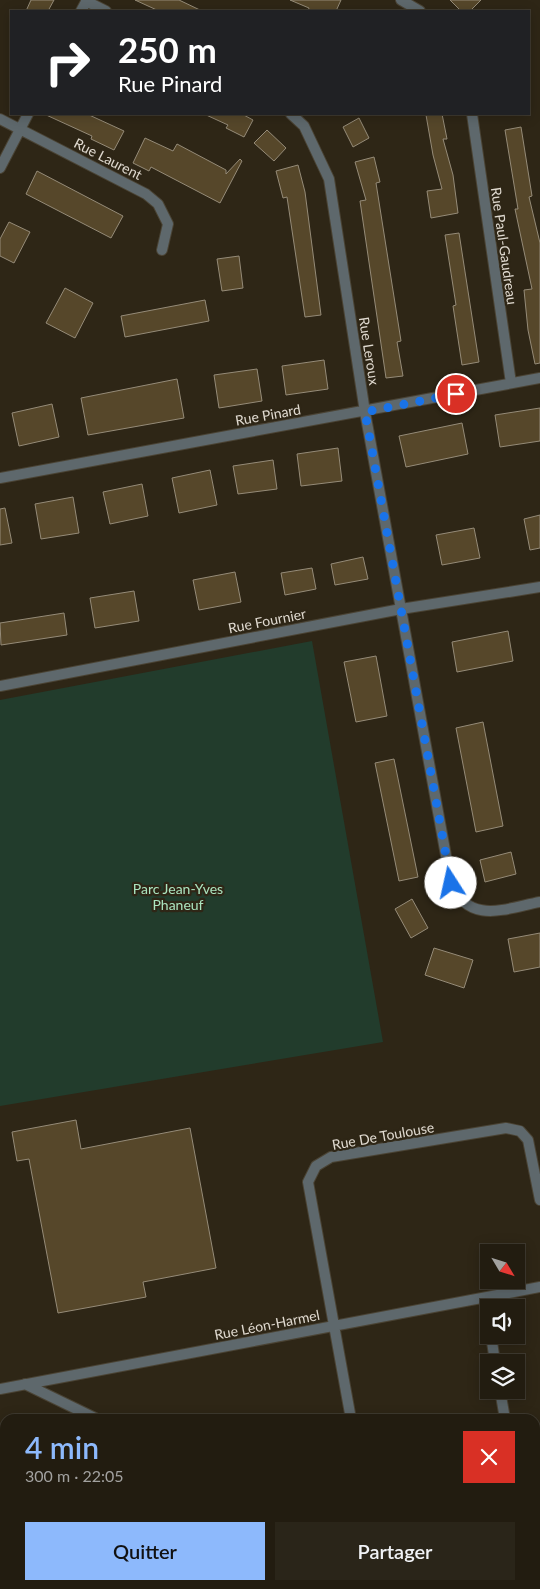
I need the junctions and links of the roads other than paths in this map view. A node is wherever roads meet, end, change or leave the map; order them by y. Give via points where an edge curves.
1 (86, 0) edge
2 (401, 0) edge
3 (104, 10) edge
4 (418, 10) edge
5 (27, 115) edge
6 (292, 115) edge
7 (472, 115) edge
8 (0, 119) edge
9 (20, 129) junction
10 (0, 168) edge
11 (162, 250) dead end
12 (540, 378) edge
13 (510, 383) junction
14 (365, 412) junction
15 (0, 478) edge
16 (540, 587) edge
17 (401, 610) junction
18 (0, 686) edge
19 (540, 902) edge
20 (540, 1200) edge
21 (540, 1288) edge
22 (484, 1298) joint
23 (335, 1326) junction
24 (25, 1384) junction
25 (0, 1389) edge
26 (502, 1399) edge
27 (87, 1414) edge
28 (350, 1414) edge
29 (504, 1414) edge

1 - 3 street
2 - 4 street
5 - 9 street
6 - 14 street, Rue Leroux via 304,126 329,179
7 - 13 street, Rue Paul-Gaudreau
8 - 9 street, Rue Laurent
9 - 10 street
9 - 11 street, Rue Laurent via 132,187 158,204 168,224
12 - 13 street, Rue Pinard
13 - 14 street, Rue Pinard
14 - 15 street, Rue Pinard
14 - 17 street, Rue Leroux
16 - 17 street, Rue Fournier
17 - 18 street, Rue Fournier
17 - 19 street, Rue Leroux via 456,896 480,912
20 - 23 street, Rue De Toulouse via 528,1140 520,1131 506,1128 331,1157 316,1166 308,1182
21 - 22 street, Rue Léon-Harmel
22 - 23 street, Rue Léon-Harmel
23 - 24 street, Rue Léon-Harmel
23 - 28 street, Rue De Toulouse
24 - 25 street, Rue Léon-Harmel
24 - 27 street
26 - 29 street

